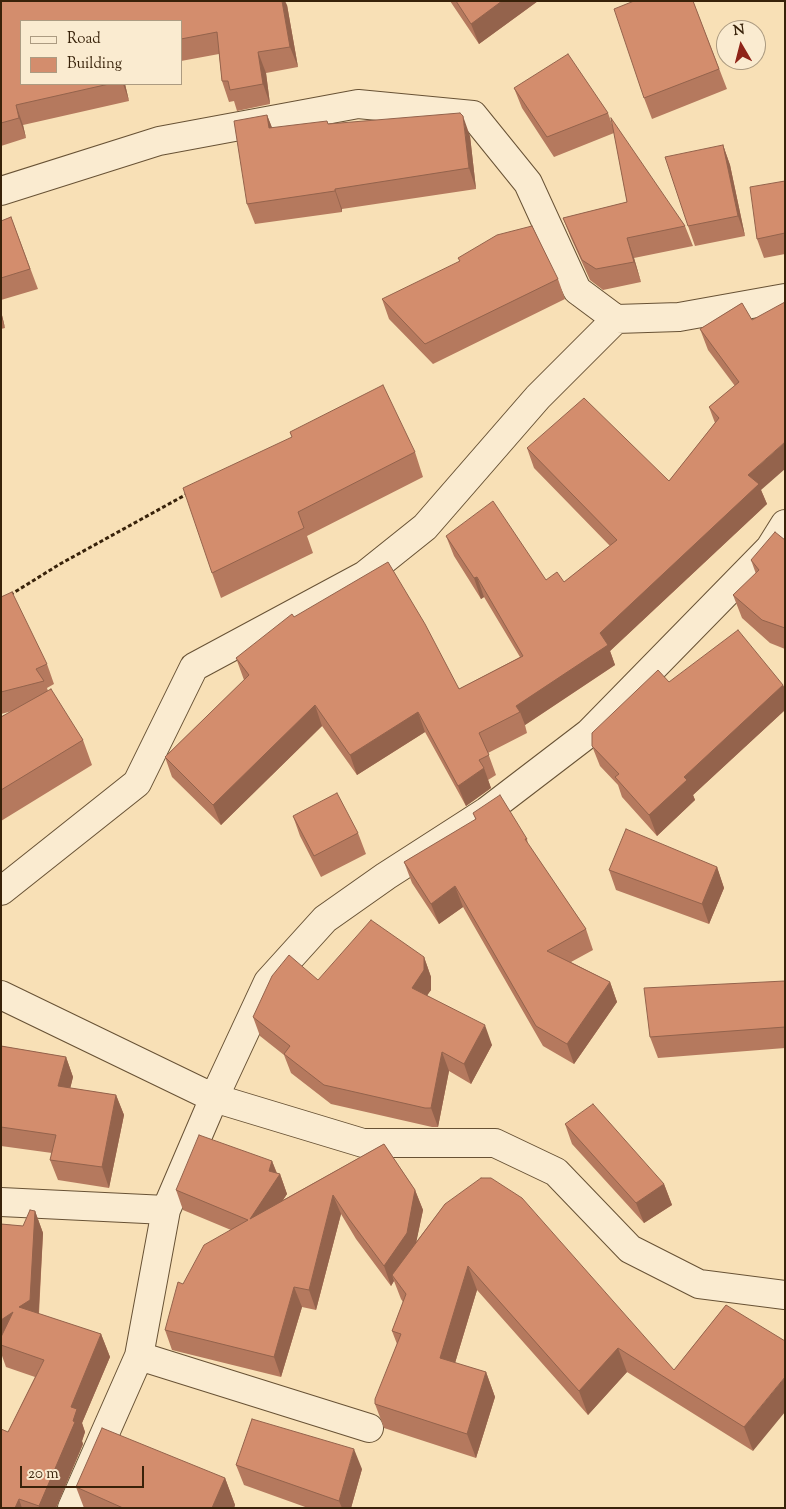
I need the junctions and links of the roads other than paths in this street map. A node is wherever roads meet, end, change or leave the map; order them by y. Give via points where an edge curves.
1 (1, 191) edge
2 (785, 298) edge
3 (616, 319) junction
4 (785, 524) edge
5 (1, 891) edge
6 (1, 995) edge
7 (214, 1098) junction
8 (1, 1202) edge
9 (166, 1210) junction
10 (785, 1295) edge
11 (139, 1356) junction
12 (369, 1428) dead end
13 (72, 1508) edge

1 - 3 street via 159,141 358,104 473,115 528,184 577,290
2 - 3 street via 679,317
3 - 5 street via 538,396 425,527 364,575 194,667 138,783
4 - 7 street via 770,548 589,733 488,812 386,876 326,919 268,982
6 - 7 street
7 - 9 street
7 - 10 street via 363,1143 495,1143 556,1172 630,1249 699,1284
8 - 9 street
9 - 11 street
11 - 12 street
11 - 13 street

